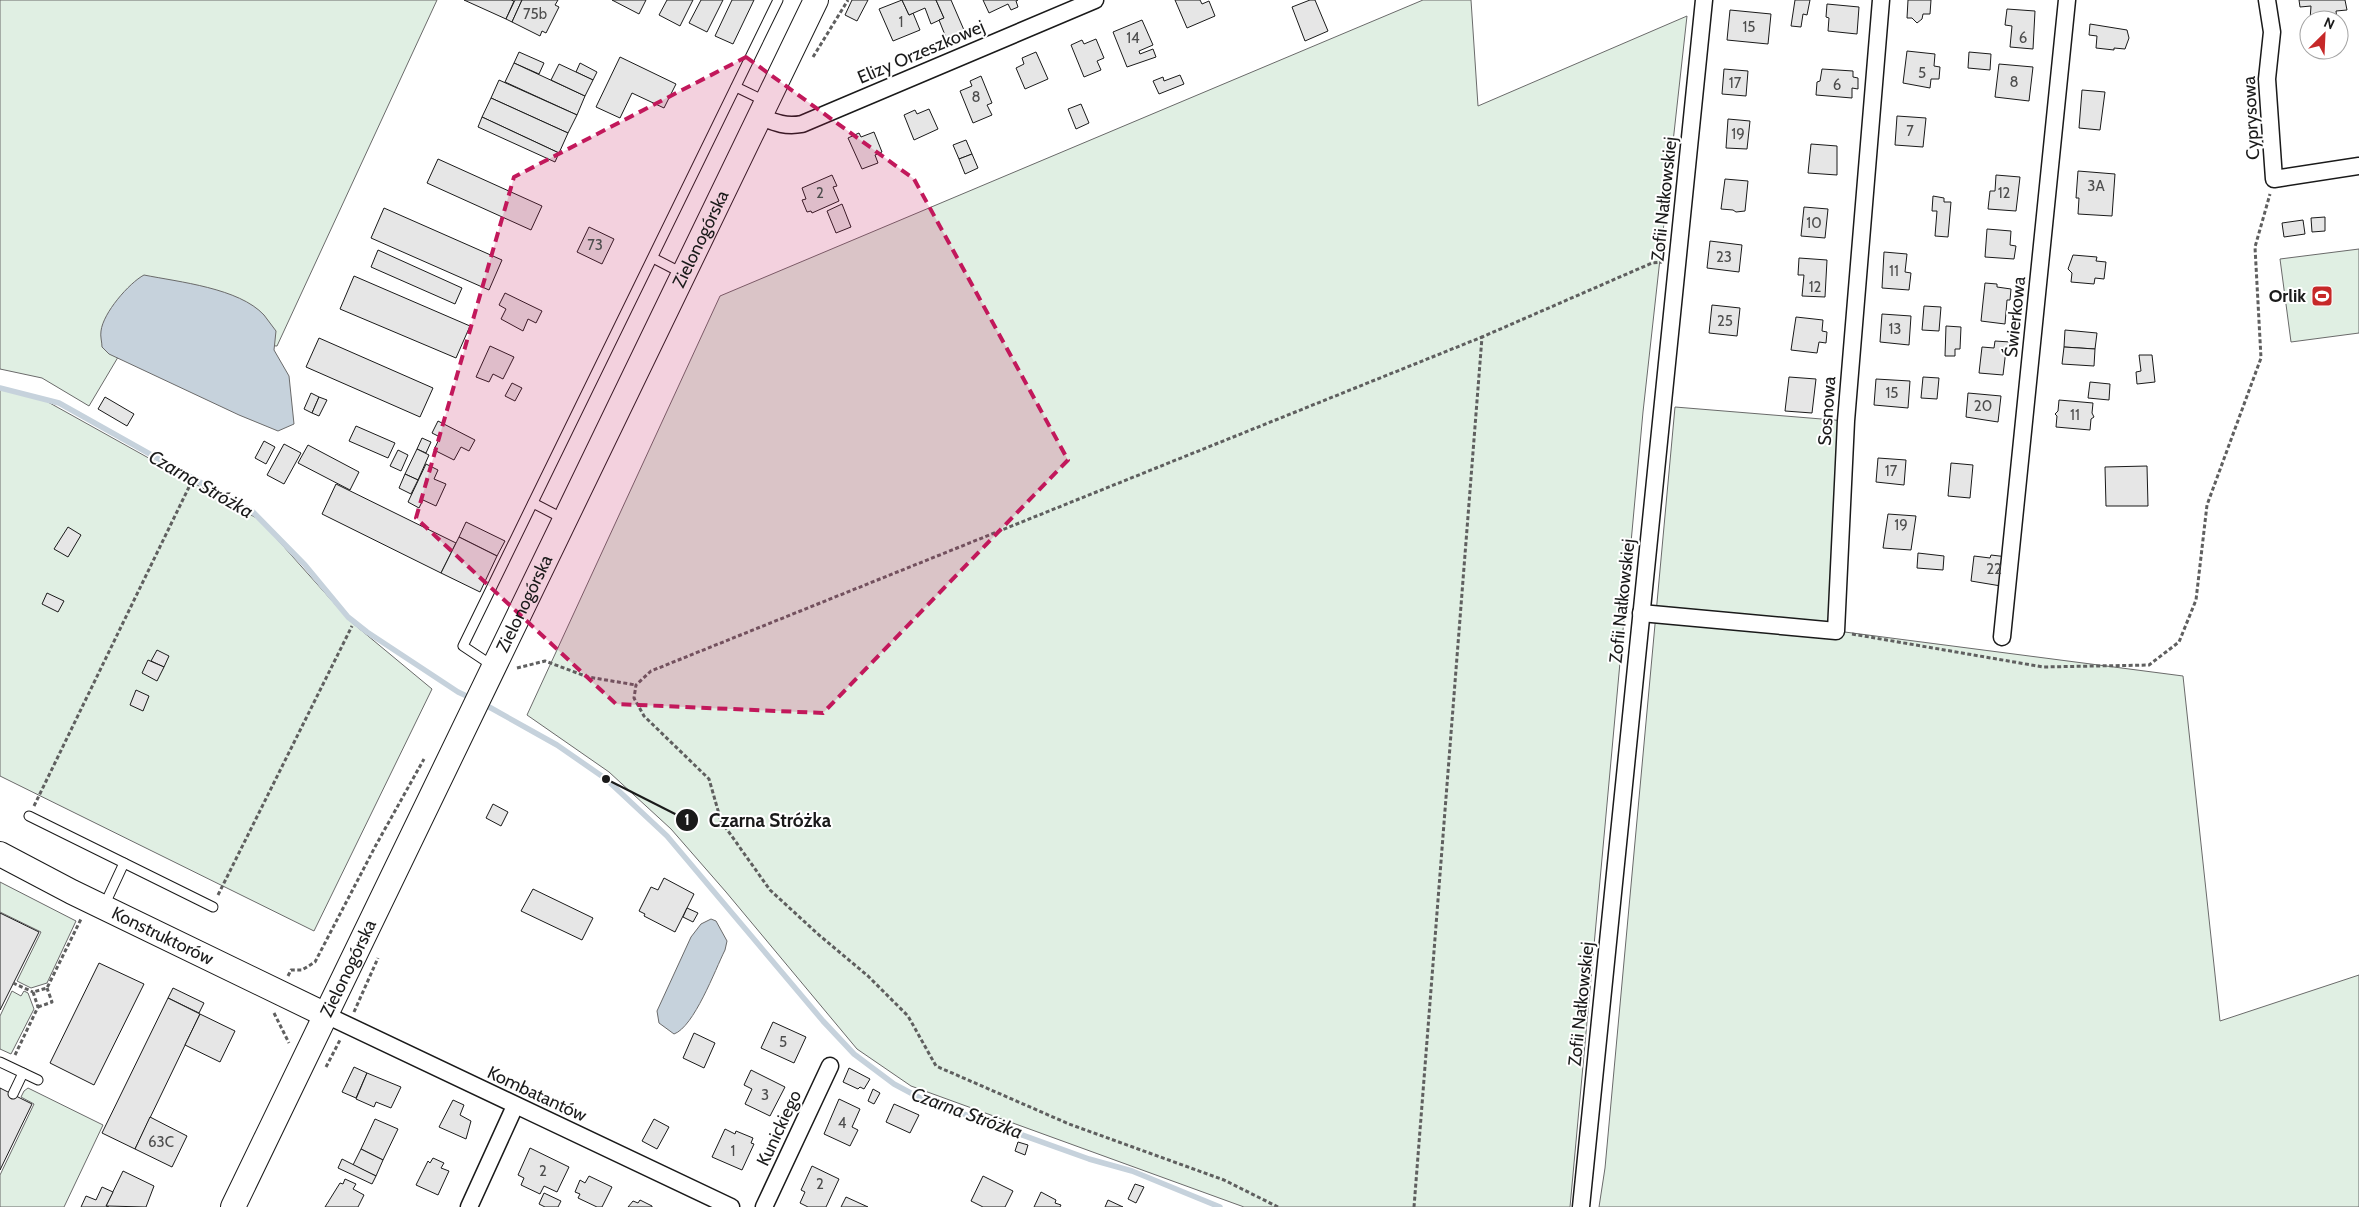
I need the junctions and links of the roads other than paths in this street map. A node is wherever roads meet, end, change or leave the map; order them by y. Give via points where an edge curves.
1 (778, 0) edge
2 (816, 0) edge
3 (1095, 0) edge
4 (1704, 0) edge
5 (1881, 0) edge
6 (2067, 0) edge
7 (2267, 0) edge
8 (736, 87) junction
9 (764, 110) junction
10 (2359, 166) edge
11 (653, 258) junction
12 (684, 275) junction
13 (533, 503) junction
14 (566, 520) junction
15 (1642, 613) junction
16 (2002, 637) dead end
17 (491, 677) junction
18 (30, 816) road end
19 (0, 854) edge
20 (124, 863) junction
21 (104, 907) junction
22 (212, 907) road end
23 (326, 1015) junction
24 (0, 1062) edge
25 (830, 1066) dead end
26 (23, 1073) junction
27 (38, 1080) dead end
28 (13, 1094) dead end
29 (515, 1106) junction
30 (233, 1207) edge
31 (469, 1207) edge
32 (730, 1207) edge
33 (764, 1207) edge
34 (1581, 1207) edge

1 - 8 lane
2 - 9 street, Zielonogórska
3 - 9 street, Elizy Orzeszkowej via 802,124 776,124
4 - 15 street, Zofii Nałkowskiej
5 - 15 street, Sosnowa via 1846,422 1836,631
6 - 16 street, Świerkowa
7 - 10 street, Cyprysowa via 2272,32 2268,79 2274,179
8 - 9 lane
8 - 11 lane
9 - 12 street, Zielonogórska
11 - 12 lane
11 - 13 lane
12 - 14 street, Zielonogórska
13 - 14 lane
13 - 17 lane via 463,646
14 - 17 street, Zielonogórska
15 - 34 street, Zofii Nałkowskiej
17 - 23 street, Zielonogórska
18 - 20 lane
19 - 21 street, Konstruktorów
20 - 21 lane
20 - 22 lane
21 - 23 street, Konstruktorów
23 - 29 street, Kombatantów
23 - 30 street, Zielonogórska
24 - 26 lane
25 - 33 street, Kunickiego
26 - 27 lane
26 - 28 lane
29 - 31 street
29 - 32 street, Kombatantów

